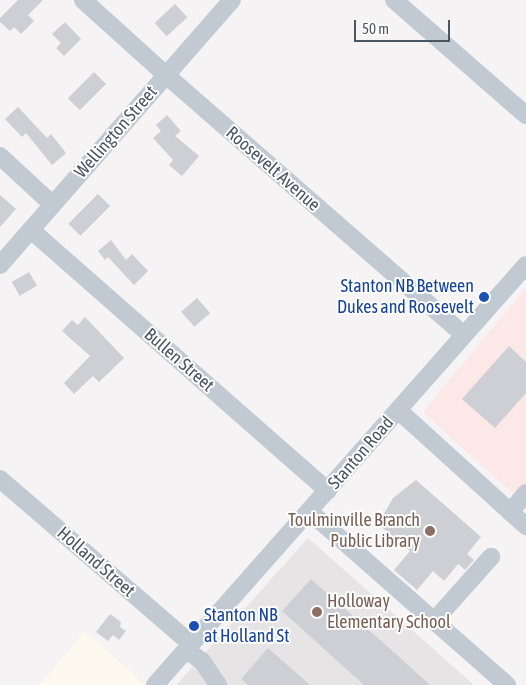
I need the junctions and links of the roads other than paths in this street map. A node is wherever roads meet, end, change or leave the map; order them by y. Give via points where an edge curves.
1 (84, 0) edge
2 (232, 0) edge
3 (394, 0) edge
4 (166, 75) junction
5 (526, 115) edge
6 (0, 156) edge
7 (53, 205) junction
8 (31, 230) junction
9 (0, 265) edge
10 (526, 265) edge
11 (464, 335) junction
12 (398, 410) junction
13 (0, 479) edge
14 (328, 491) junction
15 (526, 493) edge
16 (309, 511) junction
17 (510, 512) junction
18 (526, 526) edge
19 (491, 557) dead end
20 (434, 621) junction
21 (189, 647) junction
22 (155, 685) edge
23 (218, 685) edge
24 (507, 685) edge

1 - 4 street, Roosevelt Avenue
2 - 4 street, Wellington Street
3 - 5 street
4 - 7 street, Wellington Street
4 - 11 street, Roosevelt Avenue
6 - 7 street
7 - 8 street, Wellington Street
8 - 9 street, Wellington Street
8 - 14 street, Bullen Street
10 - 11 street, Stanton Road
11 - 12 street, Stanton Road
12 - 14 street, Stanton Road
12 - 17 street
13 - 21 street, Holland Street
14 - 16 street, Stanton Road
15 - 17 street
16 - 20 street
16 - 21 street, Stanton Road
17 - 18 street
19 - 20 street
20 - 24 street
21 - 22 street, Stanton Road
21 - 23 street, Holland Street

